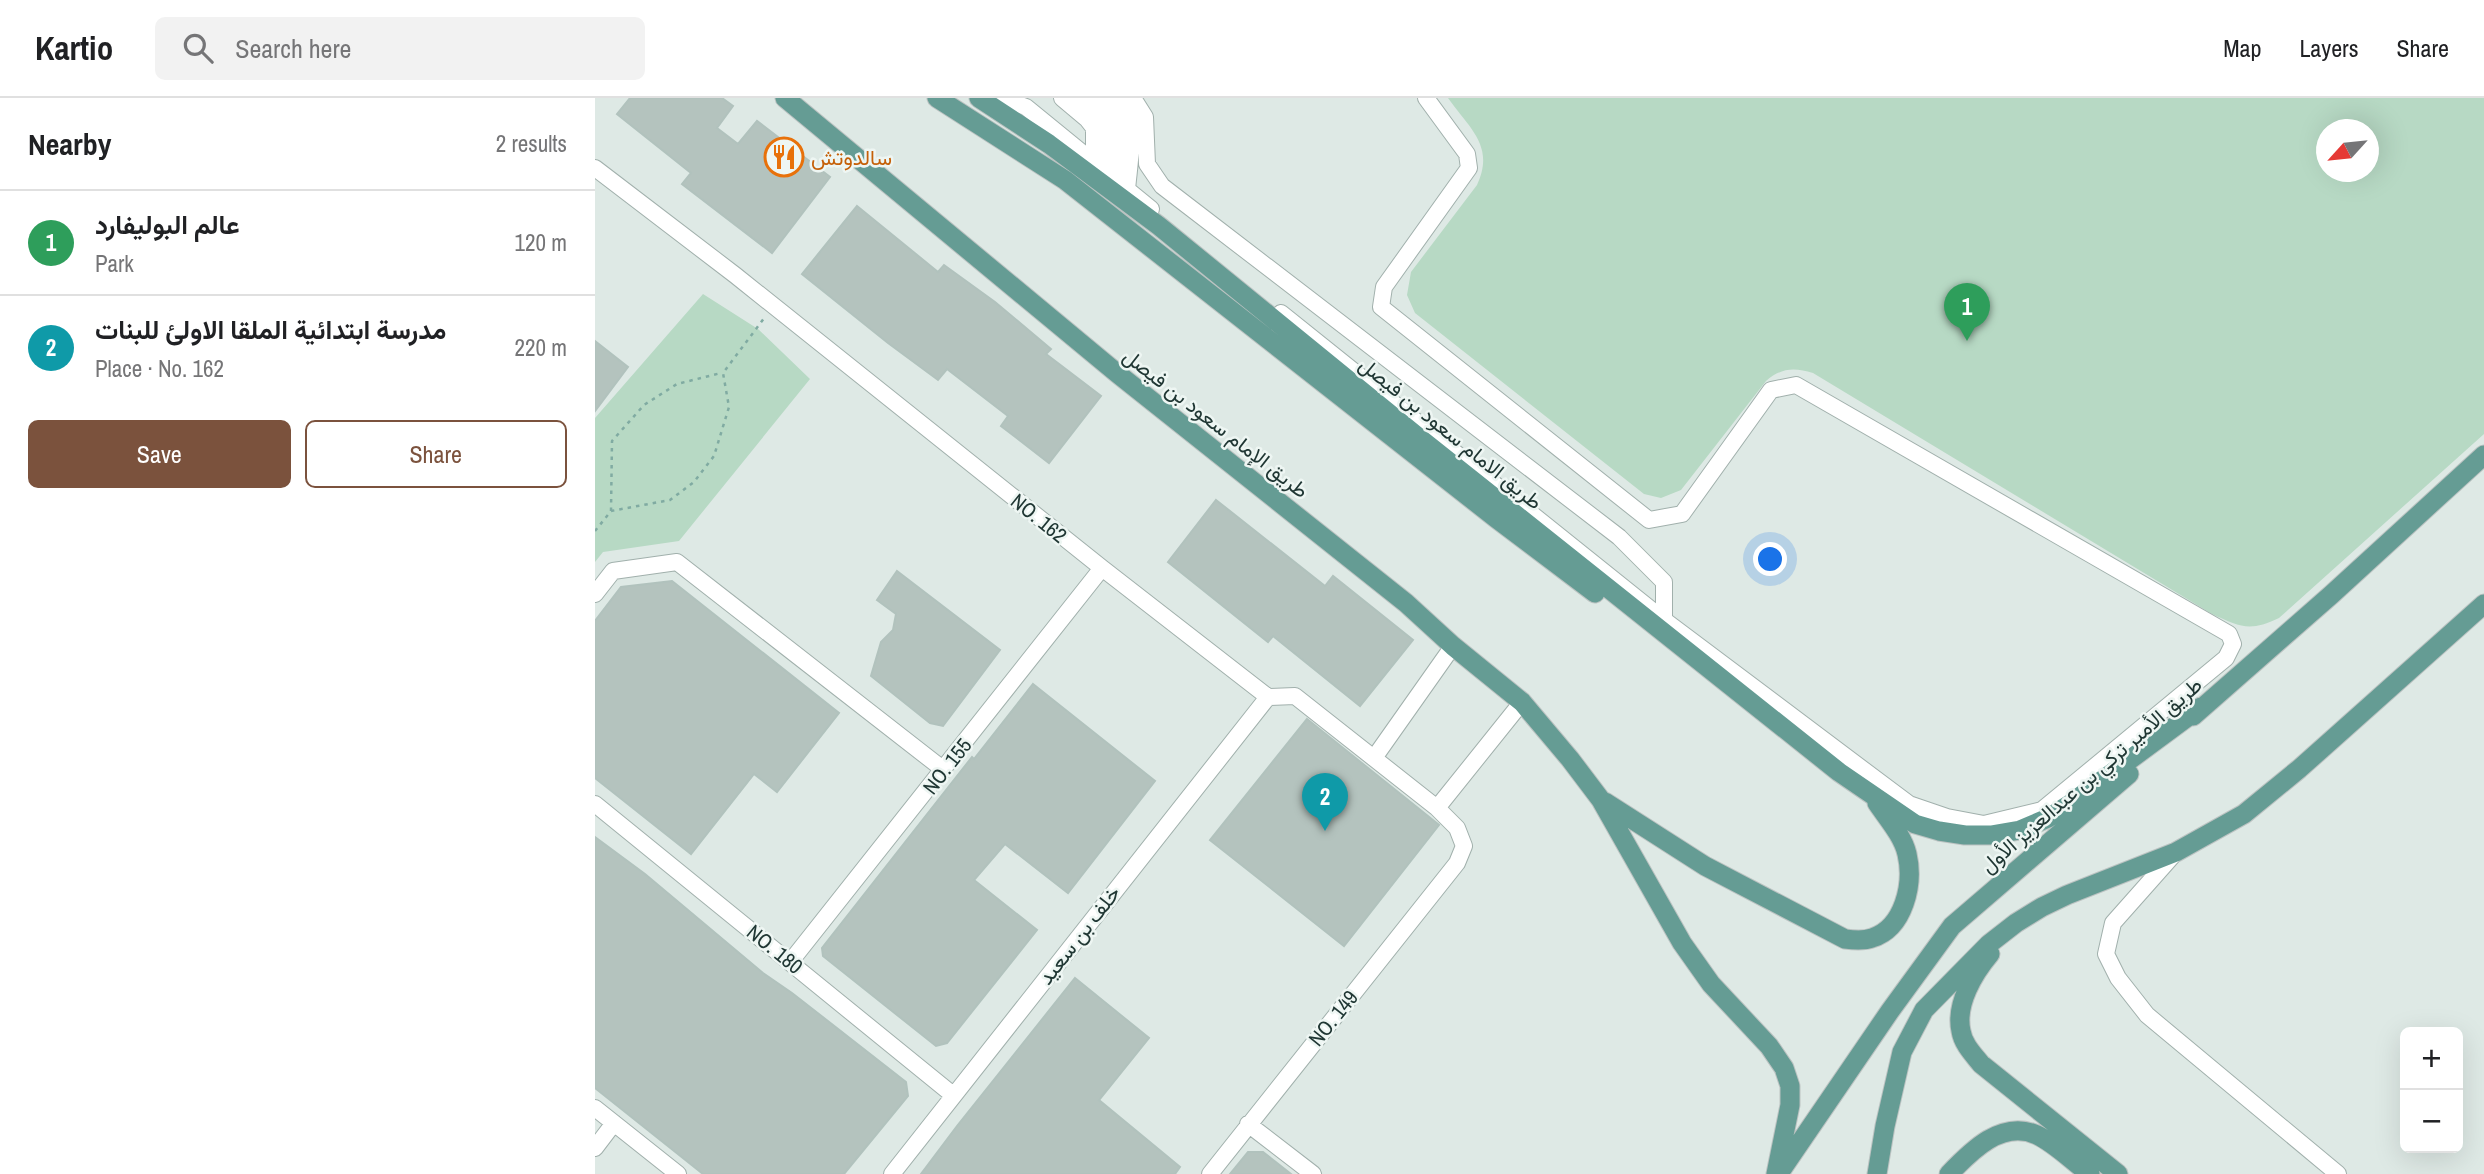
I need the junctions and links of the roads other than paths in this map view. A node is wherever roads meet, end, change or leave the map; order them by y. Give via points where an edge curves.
1 (785, 98) edge
2 (937, 98) edge
3 (979, 98) edge
4 (1062, 98) edge
5 (1081, 98) edge
6 (1100, 98) edge
7 (1118, 98) edge
8 (1133, 98) edge
9 (1426, 98) edge
10 (996, 104) edge
11 (595, 168) edge
12 (1104, 172) junction
13 (1127, 190) junction
14 (1181, 239) junction
15 (2484, 455) edge
16 (1102, 568) junction
17 (595, 594) edge
18 (2484, 604) edge
19 (1664, 620) junction
20 (1674, 640) junction
21 (1453, 646) junction
22 (1268, 697) junction
23 (1522, 702) junction
24 (2201, 708) junction
25 (1374, 758) junction
26 (944, 771) junction
27 (1871, 795) junction
28 (1601, 800) junction
29 (595, 804) edge
30 (1437, 808) junction
31 (2176, 852) junction
32 (2016, 923) junction
33 (791, 961) junction
34 (953, 1095) junction
35 (595, 1108) edge
36 (614, 1123) junction
37 (1248, 1124) junction
38 (595, 1148) edge
39 (678, 1174) edge
40 (892, 1174) edge
41 (1210, 1174) edge
42 (1313, 1174) edge
43 (1777, 1174) edge
44 (1877, 1174) edge
45 (1949, 1174) edge
46 (2090, 1174) edge
47 (2118, 1174) edge
48 (2338, 1174) edge

1 - 21 main road, طريق الإمام سعود بن فيصل
2 - 20 main road via 1065,180 1552,562 1628,616
3 - 10 main road
4 - 12 street via 1094,128
5 - 12 street via 1106,126
6 - 12 street via 1120,132
7 - 13 street via 1127,109 1131,134
8 - 19 street via 1145,117 1147,164 1162,186 1619,537 1664,583
9 - 19 street via 1467,154 1469,168 1384,287 1381,307 1649,520 1682,514 1771,390 1796,384 2229,634 2233,644 2226,658 2042,810 1984,824 1909,804
10 - 12 street via 1006,100 1026,107
10 - 14 main road, طريق الامام سعود بن فيصل
11 - 16 street, NO. 162
12 - 13 street
13 - 14 street
14 - 19 street
14 - 20 main road, طريق الامام سعود بن فيصل
15 - 24 main road, طريق الأمير تركي بن عبدالعزيز الأول
16 - 22 street, NO. 162
16 - 26 street, NO. 155
17 - 26 street via 613,571 677,562
18 - 31 main road via 2244,814
20 - 27 main road, طريق الامام سعود بن فيصل
21 - 23 main road, طريق الإمام سعود بن فيصل
21 - 25 street
22 - 25 street via 1295,696
22 - 34 street, خلف بن سعيد
23 - 28 main road, طريق الإمام سعود بن فيصل
23 - 30 street
24 - 27 main road via 2070,804 2020,830 1991,835 1939,831 1915,824
24 - 43 main road, طريق الأمير تركي بن عبدالعزيز الأول via 2103,799 1952,926
25 - 30 street
26 - 33 street, NO. 155
27 - 28 main road via 1902,840 1909,878 1903,906 1891,926 1869,939 1855,940 1837,936 1705,866
28 - 43 main road via 1682,943 1784,1068 1790,1105
29 - 33 street, NO. 180
30 - 37 street, NO. 149 via 1457,828 1464,846 1457,863
31 - 32 main road via 2067,895
31 - 48 street via 2113,923 2106,954 2118,978 2147,1015
32 - 44 main road via 1924,1010 1902,1052
32 - 47 main road via 1982,963 1965,994 1960,1030 1981,1064
33 - 34 street, NO. 180
34 - 40 street, خلف بن سعيد
35 - 36 street
36 - 38 street
36 - 39 street
37 - 41 street, NO. 149
37 - 42 street
45 - 46 main road via 1973,1149 2007,1133 2037,1135

